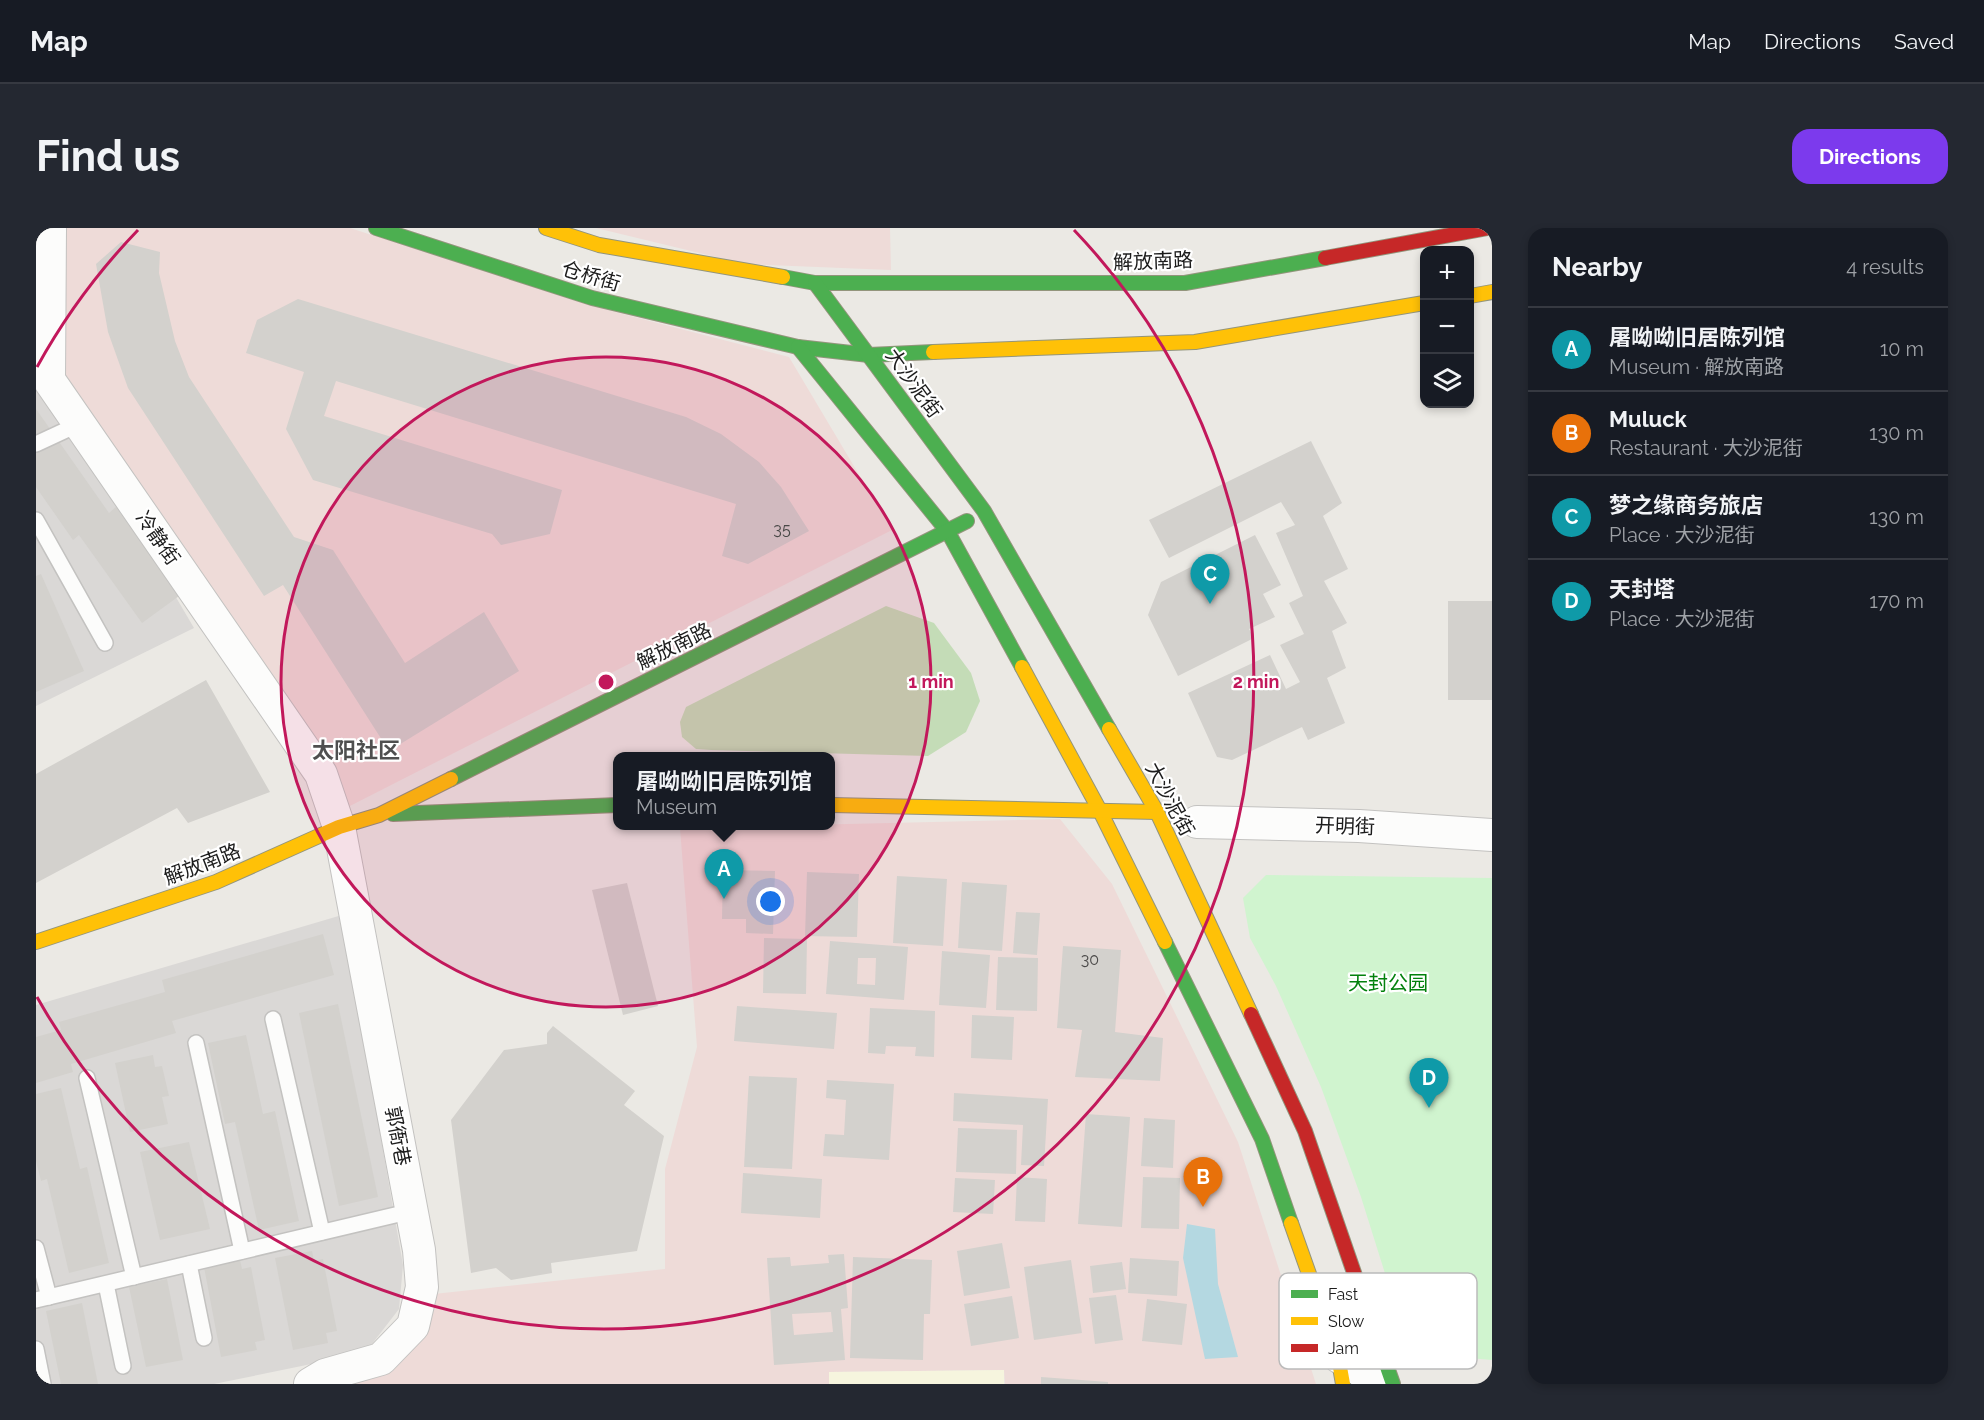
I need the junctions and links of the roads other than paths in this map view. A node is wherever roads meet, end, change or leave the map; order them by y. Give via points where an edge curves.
1 (50, 228) edge
2 (376, 228) edge
3 (546, 228) edge
4 (1488, 228) edge
5 (815, 283) junction
6 (1492, 292) edge
7 (1474, 295) edge
8 (1420, 304) edge
9 (798, 347) junction
10 (869, 355) junction
11 (79, 424) junction
12 (36, 444) edge
13 (984, 511) junction
14 (36, 520) edge
15 (948, 532) junction
16 (105, 643) dead end
17 (613, 805) edge
18 (835, 805) edge
19 (1099, 809) junction
20 (1157, 813) junction
21 (380, 815) junction
22 (1197, 822) dead end
23 (339, 827) junction
24 (1492, 835) edge
25 (36, 942) edge
26 (273, 1019) dead end
27 (196, 1043) dead end
28 (87, 1078) dead end
29 (412, 1211) junction
30 (322, 1232) junction
31 (36, 1248) edge
32 (242, 1251) junction
33 (189, 1264) junction
34 (1307, 1273) edge
35 (1354, 1273) edge
36 (134, 1277) junction
37 (106, 1284) junction
38 (43, 1299) edge
39 (204, 1338) dead end
40 (36, 1349) edge
41 (123, 1366) dead end
42 (1388, 1369) edge
43 (1340, 1370) edge
44 (43, 1384) edge
45 (310, 1384) edge
46 (1381, 1384) edge
47 (1393, 1384) edge

1 - 11 street, 冷静街 via 49,380
2 - 9 main road, 仓桥街 via 592,298
3 - 5 main road, 仓桥街 via 599,245
4 - 5 main road, 解放南路 via 1185,283
5 - 10 main road, 大沙泥街
6 - 7 main road
8 - 10 main road via 1195,342
9 - 10 main road
9 - 15 main road
10 - 13 main road, 大沙泥街
11 - 12 lane
11 - 23 street, 冷静街 via 321,774
13 - 15 main road, 解放南路
13 - 20 main road, 大沙泥街
14 - 16 lane
15 - 19 main road
15 - 21 main road, 解放南路
17 - 21 main road, 解放南路
18 - 19 main road
19 - 20 main road
19 - 34 main road via 1262,1139
20 - 35 main road, 大沙泥街 via 1305,1131
21 - 23 main road, 解放南路
22 - 24 street, 开明街 via 1359,826
23 - 25 main road, 解放南路 via 216,882
23 - 29 street, 郭衙巷
26 - 30 lane
27 - 32 lane
28 - 36 lane
29 - 30 lane
29 - 45 street, 郭衙巷 via 422,1287 412,1326 381,1359
30 - 32 lane
31 - 38 lane
32 - 33 lane
33 - 36 lane
33 - 39 lane
36 - 37 lane
37 - 38 lane
37 - 41 lane
40 - 44 lane
42 - 47 main road, 大沙泥街
43 - 46 street

